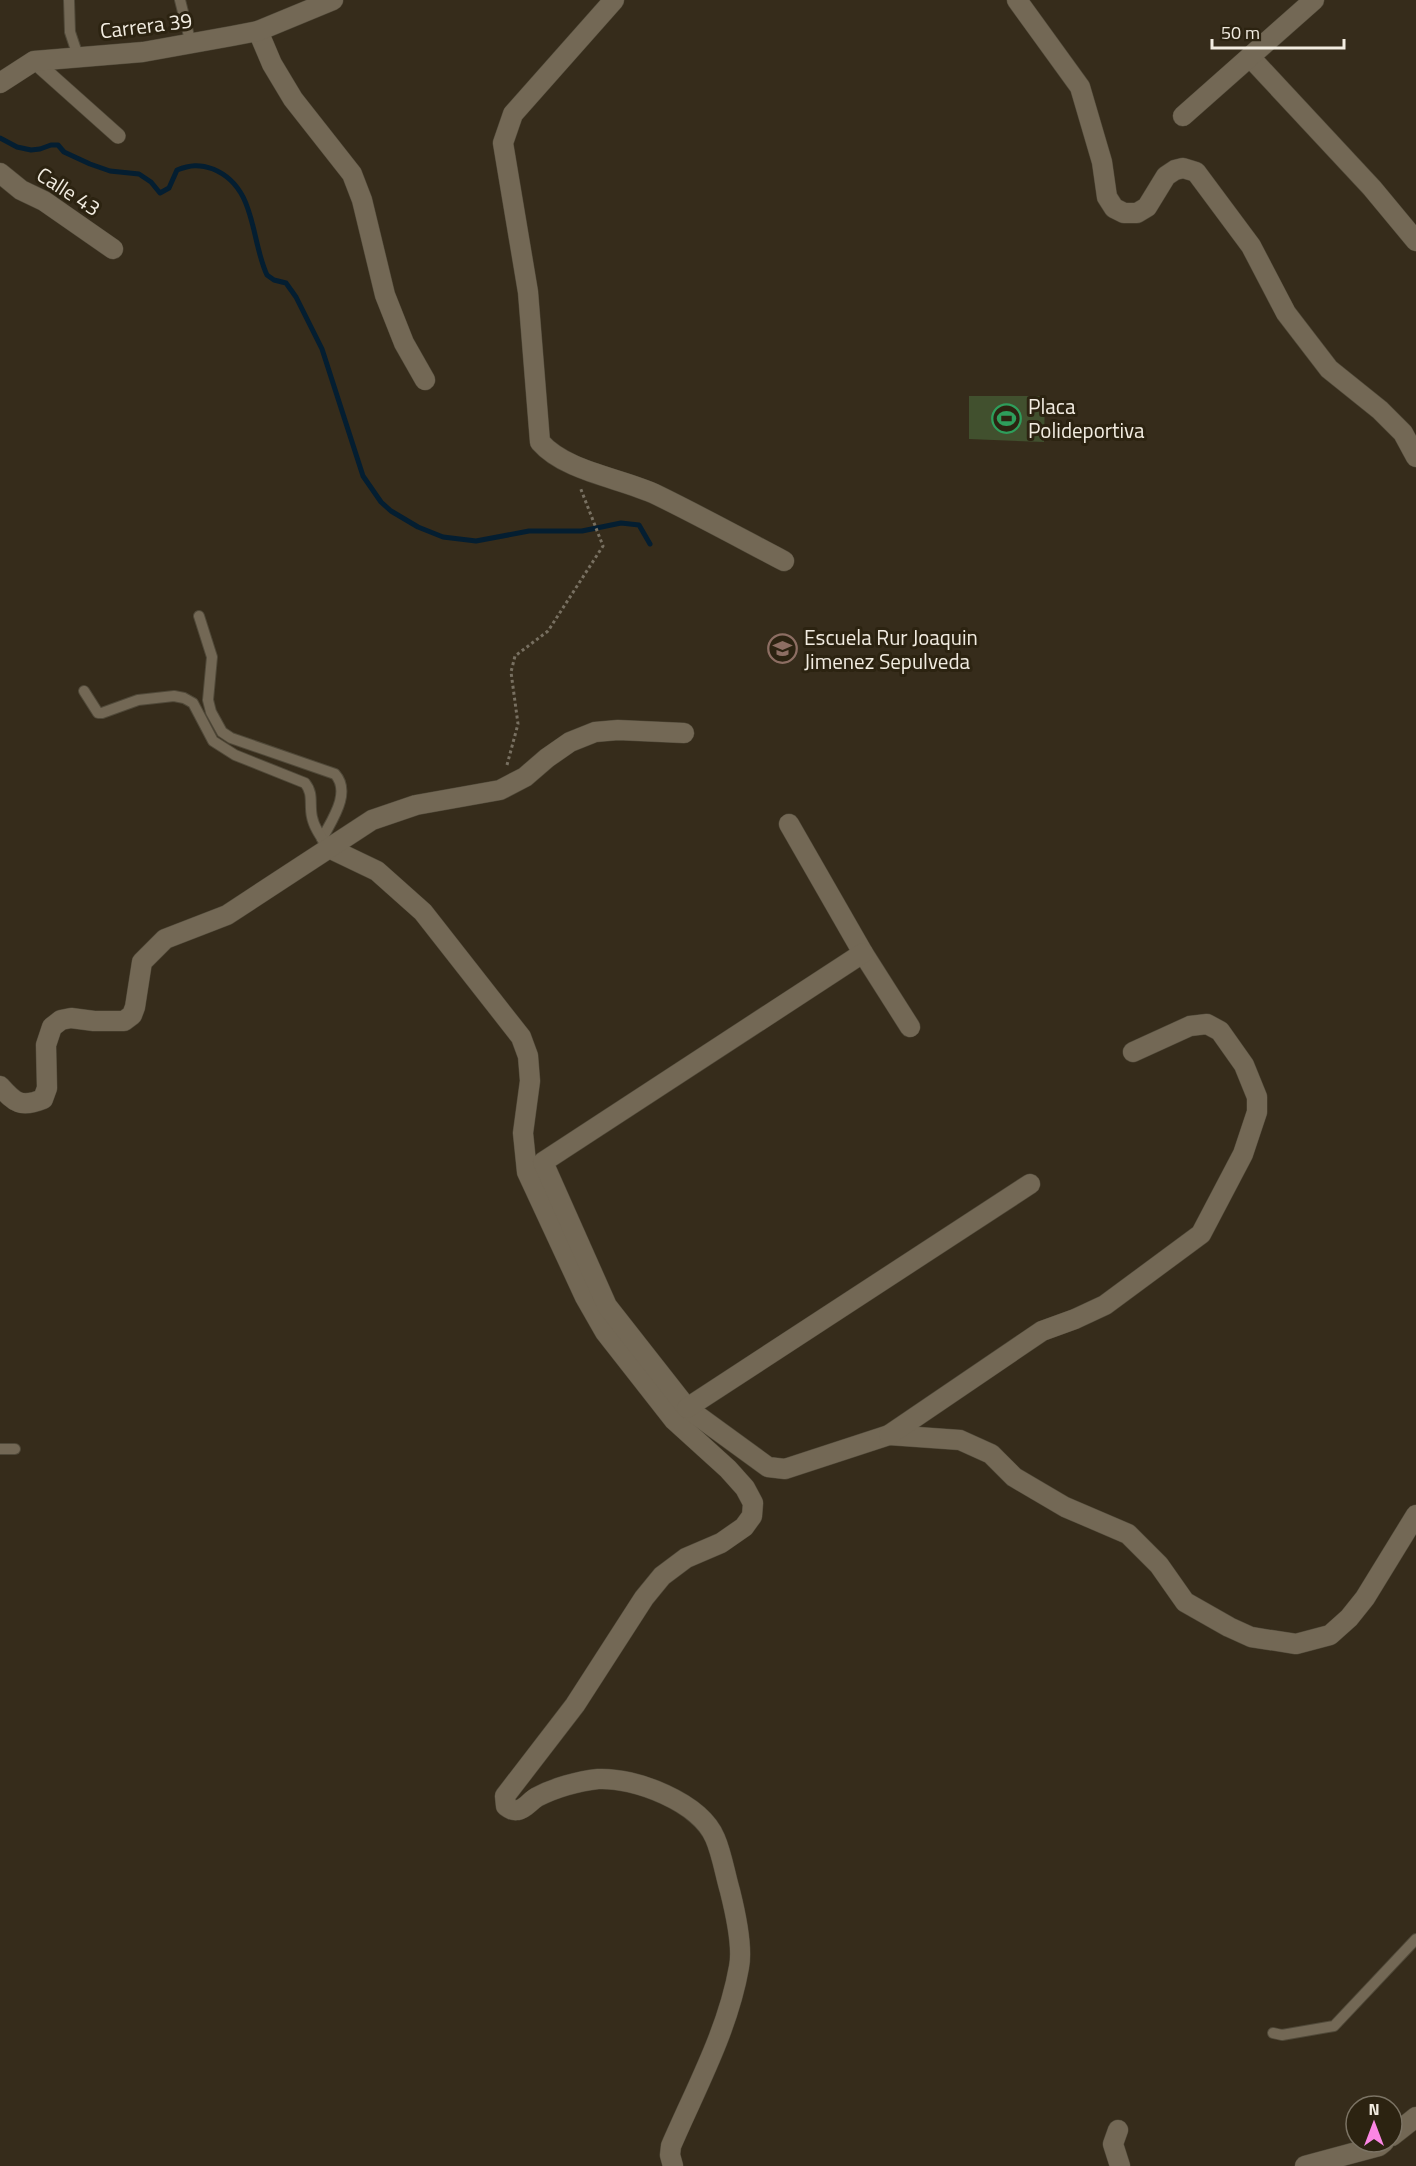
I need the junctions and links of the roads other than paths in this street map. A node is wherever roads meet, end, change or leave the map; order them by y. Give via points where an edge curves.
1 (69, 0) edge
2 (180, 0) edge
3 (333, 0) edge
4 (614, 0) edge
5 (1017, 0) edge
6 (1314, 0) edge
7 (258, 31) junction
8 (191, 44) junction
9 (78, 56) junction
10 (1250, 57) junction
11 (34, 61) junction
12 (0, 83) edge
13 (1183, 116) dead end
14 (118, 136) dead end
15 (0, 173) edge
16 (1416, 241) edge
17 (113, 249) dead end
18 (425, 380) dead end
19 (1416, 457) edge
20 (784, 561) dead end
21 (199, 616) dead end
22 (84, 691) dead end
23 (684, 733) dead end
24 (789, 824) dead end
25 (326, 844) junction
26 (863, 953) junction
27 (910, 1027) dead end
28 (1133, 1052) dead end
29 (0, 1086) edge
30 (535, 1167) junction
31 (1030, 1184) dead end
32 (687, 1408) junction
33 (889, 1435) junction
34 (0, 1449) edge
35 (15, 1449) dead end
36 (1416, 1515) edge
37 (1416, 1939) edge
38 (1273, 2033) dead end
39 (1416, 2117) edge
40 (1404, 2126) edge
41 (1118, 2130) dead end
42 (1349, 2154) edge
43 (673, 2166) edge
44 (1120, 2166) edge
45 (1305, 2166) edge

1 - 9 lane via 70,32
2 - 8 lane
3 - 7 street, Carrera 39
4 - 20 street via 513,114 503,142 528,292 540,442 571,463 655,494
5 - 19 street via 1080,87 1102,162 1107,196 1114,208 1137,213 1148,207 1166,176 1183,168 1196,172 1251,246 1286,313 1322,360 1403,432
6 - 10 street
7 - 8 street, Carrera 39
7 - 18 street via 292,99 352,174 385,295 404,343
8 - 9 street, Carrera 39
9 - 11 street, Carrera 39
10 - 13 street
10 - 16 street
11 - 12 street, Carrera 39
11 - 14 street
15 - 17 street, Calle 43
21 - 25 lane via 212,657 208,700 222,732 339,778 341,801
22 - 25 lane via 98,713 138,700 174,696 193,703 213,741 235,756 305,783 312,798 312,817
23 - 25 street via 595,732 570,742 525,777 500,790 416,805 372,820
24 - 26 street
25 - 29 street via 226,915 165,939 142,962 135,1007 124,1021 71,1018 52,1027 46,1045 47,1088 43,1099 19,1104
25 - 30 street via 377,871 423,912 521,1037 528,1056 530,1081 523,1133
26 - 27 street
26 - 30 street
28 - 33 street via 1190,1026 1207,1024 1220,1030 1244,1065 1257,1096 1257,1112 1243,1154 1201,1233 1105,1305 1042,1331
30 - 32 street via 607,1306
30 - 43 street via 585,1298 605,1332 674,1420 728,1469 753,1503 752,1516 744,1527 721,1543 686,1558 662,1576 575,1705 505,1796 506,1806 521,1810 536,1798 567,1786 598,1779 624,1782 648,1787 684,1805 699,1816 715,1837 736,1915 740,1964 727,2017 671,2146
31 - 32 street
32 - 33 street via 768,1467 785,1469
33 - 36 street via 960,1440 991,1454 1014,1477 1065,1507 1128,1534 1159,1565 1185,1602 1251,1637 1296,1644 1330,1635 1349,1618
34 - 35 lane
37 - 38 lane via 1334,2026 1282,2035
39 - 40 street
41 - 44 street via 1113,2144
42 - 45 street

